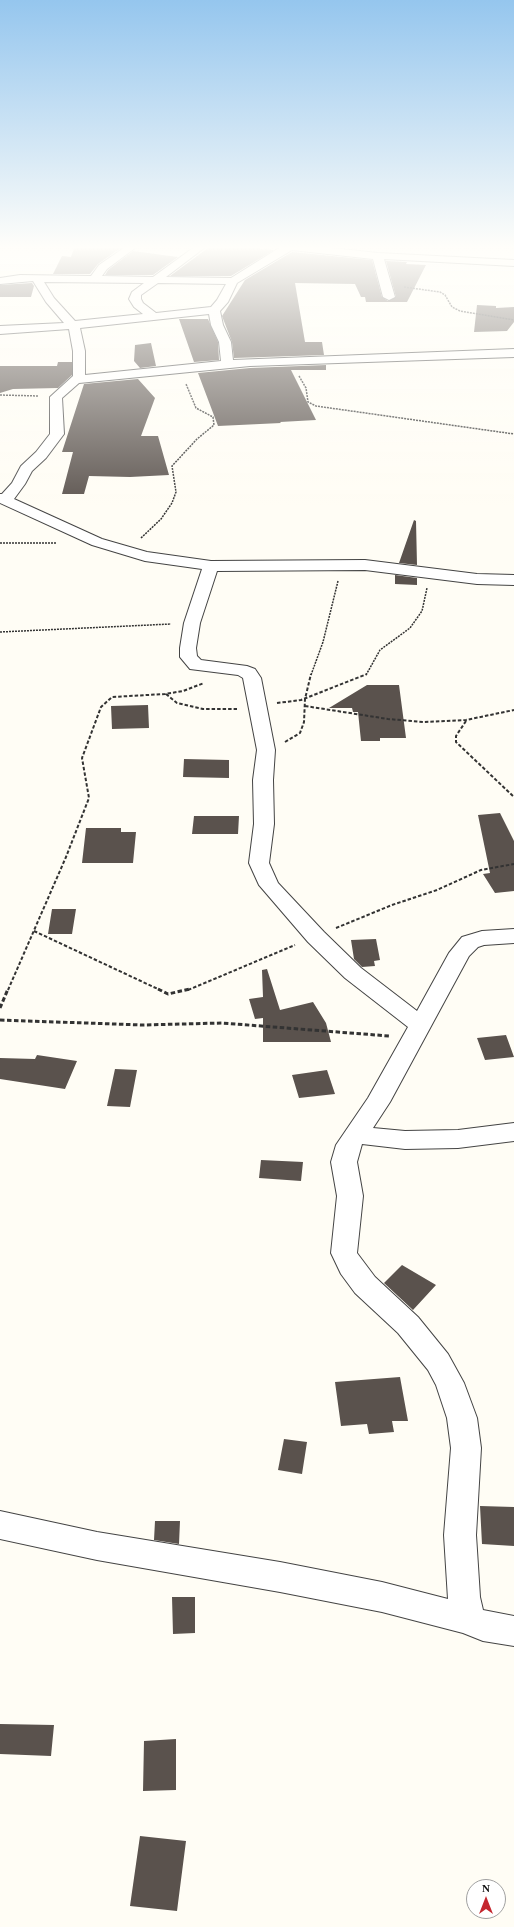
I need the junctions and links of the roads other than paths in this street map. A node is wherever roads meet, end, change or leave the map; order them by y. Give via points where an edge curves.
1 (76, 335) edge
2 (222, 335) edge
3 (514, 353) edge
4 (227, 365) junction
5 (75, 380) junction
6 (2, 499) edge
7 (211, 566) junction
8 (477, 579) junction
9 (514, 580) edge
10 (514, 594) edge
11 (514, 936) edge
12 (416, 1031) junction
13 (514, 1132) edge
14 (355, 1135) junction
15 (0, 1525) edge
16 (468, 1619) junction
17 (514, 1631) edge

1 - 5 street via 79,351 78,378
2 - 4 street via 225,342
3 - 4 street via 284,360
4 - 5 street
5 - 6 street via 56,397 57,434 26,469 18,484
6 - 7 street via 97,542 146,556
7 - 8 street via 382,566
7 - 12 street via 192,624 188,657 196,664 241,670 249,673 252,678 266,750 263,780 264,824 259,863 269,885 316,937
8 - 9 street
8 - 10 street
11 - 12 street via 482,938 470,942 460,953
12 - 14 street via 378,1102
13 - 14 street via 458,1139 405,1140
14 - 16 street via 348,1145 344,1162 350,1196 344,1253 351,1267 365,1284 408,1325 438,1362 450,1382 462,1418 466,1448 460,1535
15 - 16 street via 97,1546 280,1576 382,1597
16 - 17 street via 482,1626

